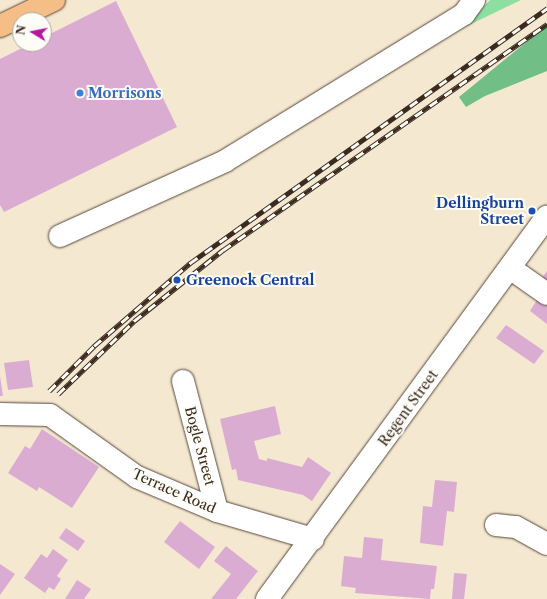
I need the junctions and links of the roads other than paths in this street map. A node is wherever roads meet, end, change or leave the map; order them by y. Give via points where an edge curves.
1 (54, 0) edge
2 (474, 0) edge
3 (0, 26) edge
4 (547, 216) edge
5 (60, 236) dead end
6 (510, 268) junction
7 (547, 294) edge
8 (183, 381) dead end
9 (0, 414) edge
10 (217, 511) junction
11 (496, 525) dead end
12 (313, 539) junction
13 (547, 544) edge
14 (267, 599) edge

1 - 3 highway
2 - 5 street via 464,14 225,161
4 - 6 street, Regent Street
6 - 7 street
6 - 12 street, Regent Street
8 - 10 street, Bogle Street
9 - 10 street, Terrace Road via 50,415 137,477
10 - 12 street, Terrace Road
11 - 13 street via 516,527
12 - 14 street, Regent Street

